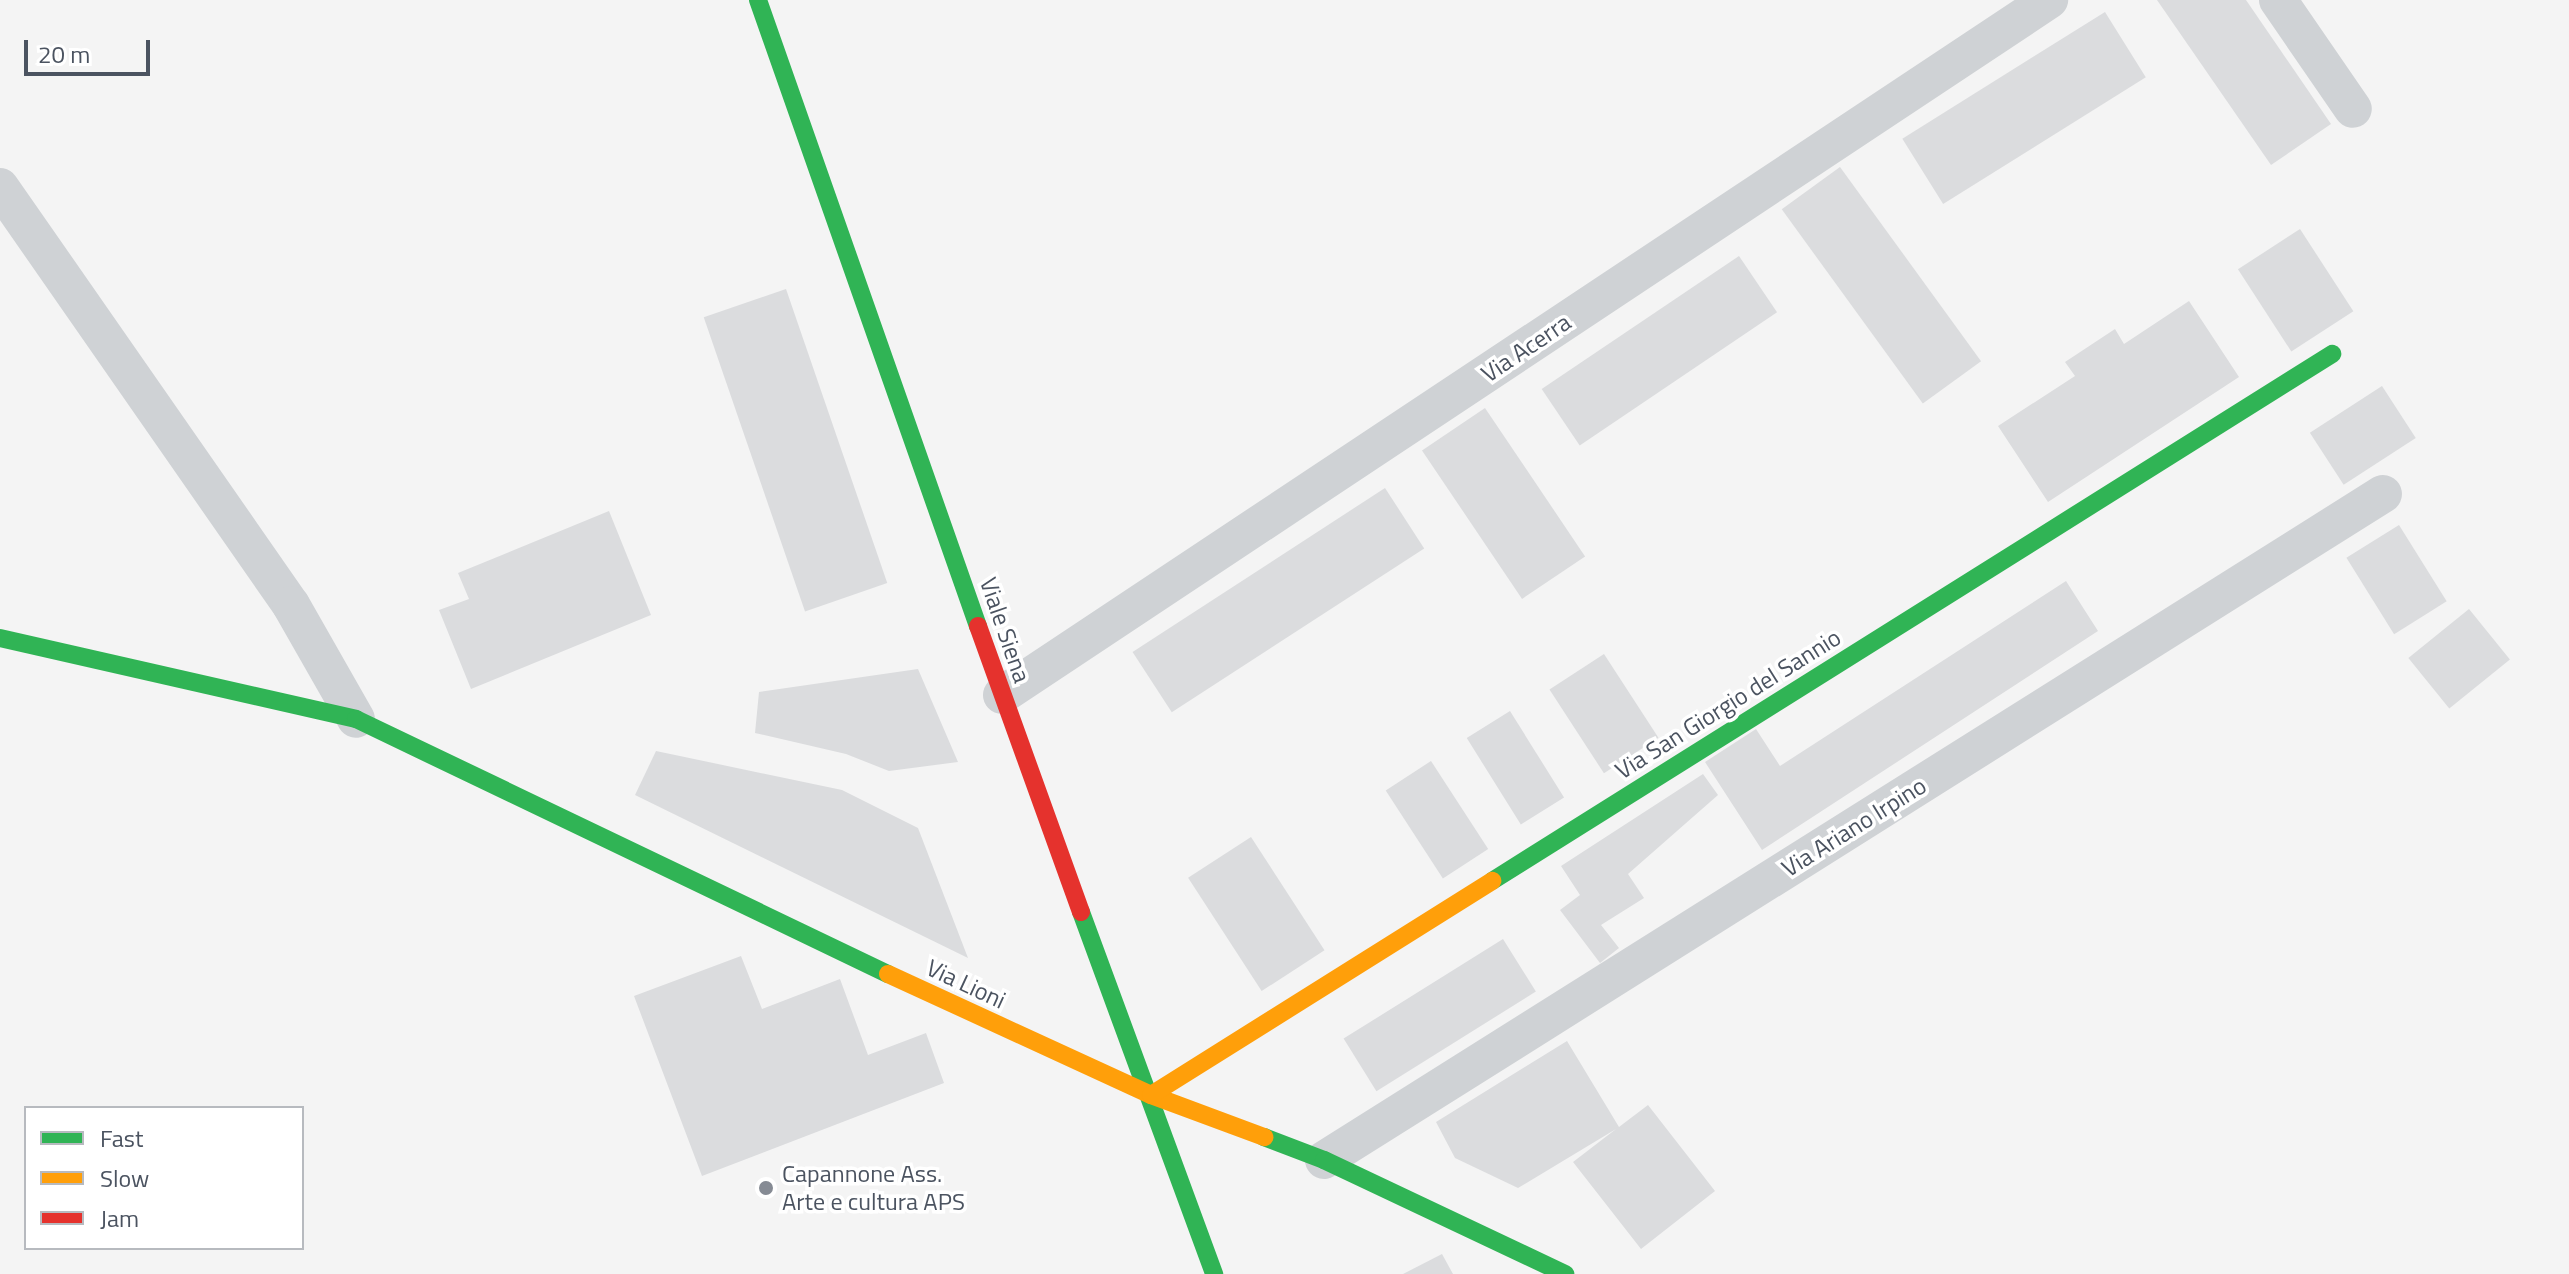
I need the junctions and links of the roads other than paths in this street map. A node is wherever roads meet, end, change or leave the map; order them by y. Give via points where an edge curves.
1 (758, 0) edge
2 (2049, 0) edge
3 (2278, 0) edge
4 (2353, 109) dead end
5 (0, 187) edge
6 (2332, 354) dead end
7 (2383, 494) dead end
8 (0, 638) edge
9 (1002, 695) junction
10 (356, 719) junction
11 (1151, 1095) junction
12 (1324, 1160) junction
13 (1214, 1274) edge
14 (1565, 1274) edge

1 - 9 street, Viale Siena
2 - 9 street, Via Acerra
3 - 4 street
5 - 10 street via 291,605
6 - 11 street, Via San Giorgio del Sannio
7 - 12 street, Via Ariano Irpino
8 - 10 street, Via Lioni
9 - 11 street, Viale Siena
10 - 11 street, Via Lioni via 790,929
11 - 12 street, Via Lioni
11 - 13 street, Viale Siena
12 - 14 street, Via Lioni

